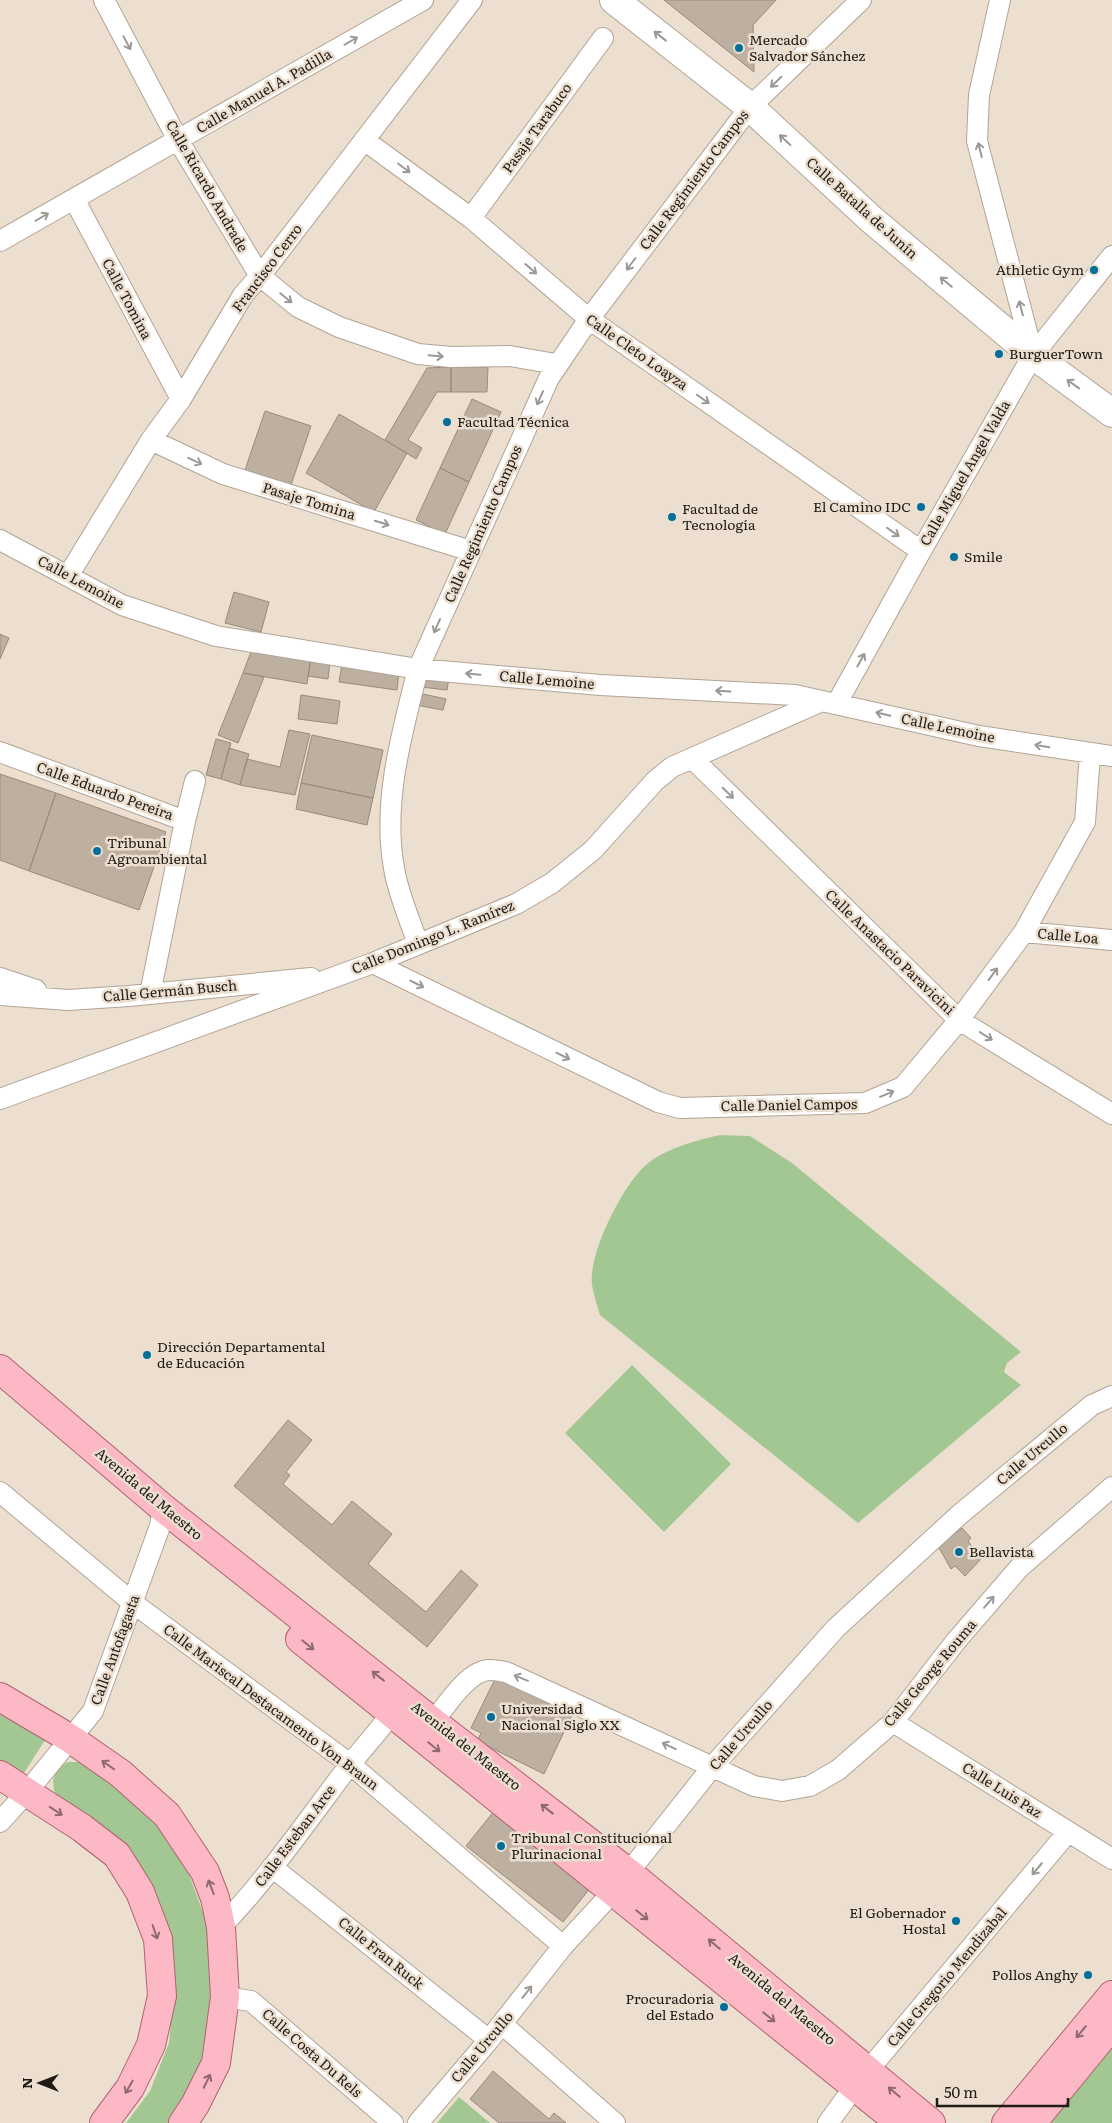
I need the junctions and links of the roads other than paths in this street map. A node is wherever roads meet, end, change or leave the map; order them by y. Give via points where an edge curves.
1 (104, 0) edge
2 (424, 0) edge
3 (472, 0) edge
4 (614, 0) edge
5 (861, 0) edge
6 (1000, 0) edge
7 (603, 38) dead end
8 (750, 107) junction
9 (178, 140) junction
10 (364, 140) junction
11 (74, 199) junction
12 (471, 218) junction
13 (0, 241) edge
14 (1112, 256) edge
15 (260, 276) junction
16 (588, 319) junction
17 (1033, 355) junction
18 (557, 366) junction
19 (181, 399) junction
20 (1112, 413) edge
21 (150, 440) junction
22 (0, 540) edge
23 (471, 551) junction
24 (921, 551) junction
25 (68, 576) junction
26 (418, 669) junction
27 (829, 702) junction
28 (1112, 748) edge
29 (0, 752) edge
30 (1090, 754) junction
31 (1112, 756) edge
32 (693, 759) junction
33 (195, 781) dead end
34 (185, 821) junction
35 (1024, 932) junction
36 (1112, 940) edge
37 (418, 944) junction
38 (374, 963) junction
39 (340, 975) junction
40 (0, 978) edge
41 (150, 994) junction
42 (0, 995) edge
43 (68, 1000) junction
44 (959, 1020) junction
45 (0, 1100) edge
46 (1112, 1114) edge
47 (0, 1369) edge
48 (0, 1392) edge
49 (1112, 1396) edge
50 (1112, 1487) edge
51 (0, 1492) edge
52 (162, 1517) junction
53 (132, 1603) junction
54 (0, 1697) edge
55 (397, 1705) junction
56 (433, 1722) junction
57 (893, 1722) junction
58 (71, 1738) junction
59 (350, 1764) junction
60 (713, 1766) junction
61 (0, 1775) edge
62 (28, 1792) junction
63 (0, 1822) edge
64 (1068, 1832) junction
65 (1112, 1859) edge
66 (272, 1867) junction
67 (621, 1882) junction
68 (221, 1926) junction
69 (563, 1946) junction
70 (1112, 1995) edge
71 (225, 1998) junction
72 (502, 2024) junction
73 (1112, 2025) edge
74 (489, 2040) junction
75 (862, 2079) junction
76 (104, 2123) edge
77 (183, 2123) edge
78 (393, 2123) edge
79 (418, 2123) edge
80 (615, 2123) edge
81 (828, 2123) edge
82 (900, 2123) edge
83 (931, 2123) edge
84 (1006, 2123) edge
85 (1032, 2123) edge

1 -> 9 street, Calle Ricardo Andrade
9 -> 2 street, Calle Manuel A. Padilla
3 - 10 street, Francisco Cerro
8 -> 4 main road, Calle Batalla de Junín
5 -> 8 street, Calle Regimiento Campos
17 -> 6 street via 978,140 979,95
7 - 12 street, Pasaje Tarabuco
8 -> 16 street, Calle Regimiento Campos
17 -> 8 main road, Calle Batalla de Junín via 872,220
9 - 11 street, Calle Manuel A. Padilla
9 - 15 street, Calle Ricardo Andrade
10 -> 12 street, Calle Cleto Loayza
10 - 15 street, Francisco Cerro
13 -> 11 street, Calle Manuel A. Padilla
11 - 19 street, Calle Tomina
12 -> 16 street, Calle Cleto Loayza
14 - 17 street, Calle Miguel Angel Valda
15 -> 18 street, Calle Ricardo Andrade via 298,307 339,327 418,354 510,356
15 - 19 street, Francisco Cerro via 243,295
16 - 18 street, Calle Regimiento Campos
16 -> 24 street, Calle Cleto Loayza
20 -> 17 main road, Calle Batalla de Junín
17 - 24 street, Calle Miguel Angel Valda
18 -> 23 street, Calle Regimiento Campos
19 - 21 street, Francisco Cerro
21 -> 23 street, Pasaje Tomina via 222,474
21 - 25 street, Francisco Cerro
22 - 25 street, Calle Lemoine
23 -> 26 street, Calle Regimiento Campos
27 -> 24 street, Calle Miguel Angel Valda
25 - 26 street, Calle Lemoine via 122,605 216,636
27 -> 26 street, Calle Lemoine via 795,695 600,685
26 - 37 street, Calle Regimiento Campos via 393,786 390,833 394,870
30 -> 27 street, Calle Lemoine via 979,736
27 - 32 street, Calle Domingo L. Ramírez
28 - 30 street
29 - 34 street, Calle Eduardo Pereira
30 - 31 street, Calle Lemoine
30 - 35 street, Calle Daniel Campos via 1085,822
32 - 37 street, Calle Domingo L. Ramírez via 672,767 655,781 593,850 552,883 516,904
32 -> 44 street, Calle Anastacio Paravicini
33 - 34 street
34 - 41 street, Calle Eduardo Pereira
35 - 36 street, Calle Loa
44 -> 35 street, Calle Daniel Campos
37 - 38 street, Calle Domingo L. Ramírez
38 - 39 street, Calle Domingo L. Ramírez
38 -> 44 street, Calle Daniel Campos via 658,1102 680,1108 865,1103 904,1087
39 - 41 street, Calle Germán Busch
39 - 45 street, Calle Domingo L. Ramírez
40 - 43 street
41 - 43 street, Calle Germán Busch
42 - 43 street, Calle Germán Busch
44 -> 46 street, Calle Anastacio Paravicini
47 - 52 main road, Avenida del Maestro
48 - 52 main road, Avenida del Maestro
49 - 60 street, Calle Urcullo via 1092,1404 959,1515 850,1614
57 -> 50 street, Calle George Rouma via 956,1640 1019,1568
51 - 53 street, Calle Mariscal Destacamento Von Braun
52 - 53 street, Calle Antofagasta
52 - 55 main road, Avenida del Maestro
53 - 58 street, Calle Antofagasta via 93,1711
53 - 59 street, Calle Mariscal Destacamento Von Braun
54 - 58 main road
55 - 56 main road, Avenida del Maestro
55 - 59 street, Calle Esteban Arce
55 -> 67 main road, Avenida del Maestro
60 -> 56 street, Calle George Rouma via 506,1672 489,1670 476,1673
67 -> 56 main road, Avenida del Maestro
57 - 60 street, Calle George Rouma via 838,1770 810,1786 782,1791 754,1786
57 - 64 street, Calle Luis Paz
58 - 62 street, Calle Antofagasta
68 -> 58 main road via 205,1872 167,1815 120,1773
59 - 66 street, Calle Esteban Arce
59 - 69 street, Calle Mariscal Destacamento Von Braun
60 - 67 street, Calle Urcullo
61 - 62 main road
62 - 63 street, Calle Antofagasta
62 -> 76 main road via 117,1855 140,1892 158,1939 162,1996 151,2045 130,2088
64 - 65 street, Calle Luis Paz
64 -> 75 street, Calle Gregorio Mendizabal
66 - 68 street, Calle Esteban Arce via 248,1899
66 - 74 street, Calle Fran Ruck
67 - 69 street, Calle Urcullo
67 - 75 main road, Avenida del Maestro
68 - 71 main road
72 -> 69 street, Calle Urcullo
70 -> 84 main road
77 -> 71 main road via 216,2063
71 - 78 street, Calle Costa Du Rels via 251,2001
72 - 74 street, Calle Urcullo
72 - 80 street
73 - 85 main road
74 - 79 street, Calle Urcullo
75 - 81 street, Calle Gregorio Mendizabal
75 - 82 main road, Avenida del Maestro
83 -> 75 main road, Avenida del Maestro

